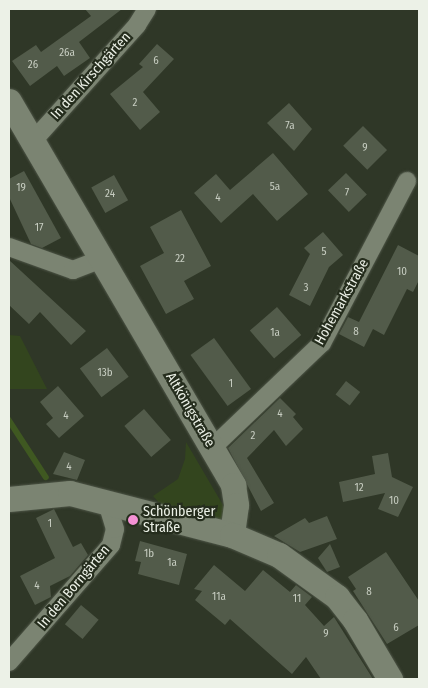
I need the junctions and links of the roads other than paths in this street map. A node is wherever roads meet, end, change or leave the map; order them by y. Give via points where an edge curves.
1 (147, 9) edge
2 (9, 101) edge
3 (33, 142) junction
4 (407, 181) dead end
5 (9, 247) edge
6 (101, 259) junction
7 (212, 448) junction
8 (9, 499) edge
9 (107, 502) junction
10 (232, 535) junction
11 (9, 662) edge
12 (390, 679) edge

1 - 3 street, In den Kirschgärten via 137,25
2 - 3 street, Altkönigstraße
3 - 6 street, Altkönigstraße
4 - 7 street, Hohemarkstraße via 322,343
5 - 6 street via 73,270
6 - 7 street, Altkönigstraße
7 - 10 street, Altkönigstraße via 232,485 236,504
8 - 9 street via 70,493
9 - 10 street
9 - 11 street, In den Borngärten via 115,529 111,545
10 - 12 street via 279,555 336,598 355,620

